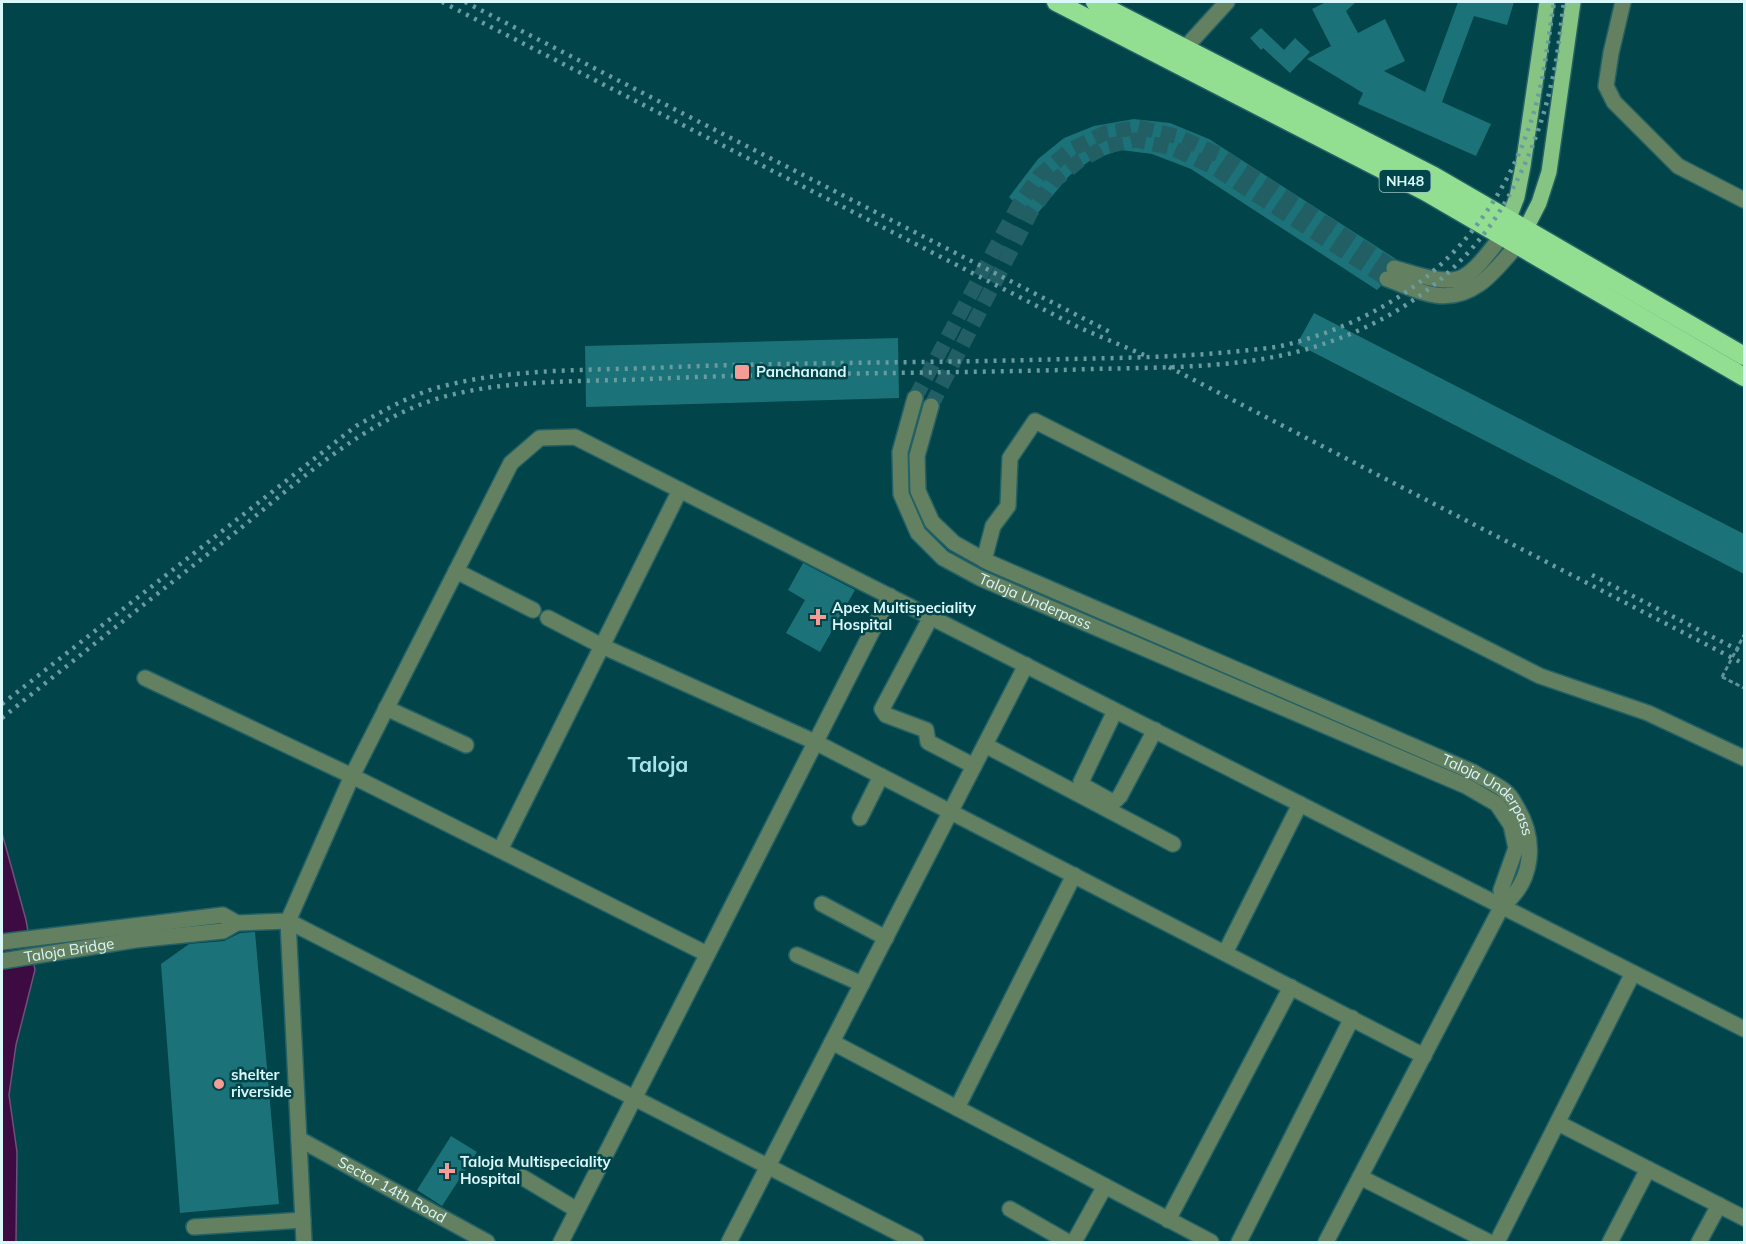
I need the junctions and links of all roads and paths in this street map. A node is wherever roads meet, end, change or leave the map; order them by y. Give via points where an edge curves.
1 (1056, 2) edge
2 (1095, 2) edge
3 (1227, 2) edge
4 (1547, 2) edge
5 (1574, 2) edge
6 (1623, 2) edge
7 (1185, 48) junction
8 (1744, 200) edge
9 (1514, 233) junction
10 (1390, 273) tunnel mouth
11 (1744, 357) edge
12 (1744, 377) edge
13 (915, 398) tunnel mouth
14 (931, 406) tunnel mouth
15 (680, 490) junction
16 (984, 560) junction
17 (456, 571) junction
18 (890, 596) junction
19 (533, 610) dead end
20 (931, 617) junction
21 (548, 618) dead end
22 (1744, 635) edge
23 (602, 646) junction
24 (1026, 665) junction
25 (145, 678) dead end
26 (1744, 688) edge
27 (386, 708) junction
28 (1115, 711) junction
29 (1155, 730) junction
30 (815, 742) junction
31 (466, 745) dead end
32 (985, 745) junction
33 (1744, 758) edge
34 (974, 766) junction
35 (352, 776) junction
36 (881, 776) junction
37 (1300, 804) junction
38 (951, 812) junction
39 (860, 818) dead end
40 (1173, 844) dead end
41 (500, 850) junction
42 (1074, 875) junction
43 (822, 904) dead end
44 (1502, 906) junction
45 (288, 921) junction
46 (135, 933) junction
47 (886, 938) junction
48 (2, 942) edge
49 (1225, 953) junction
50 (707, 954) junction
51 (797, 955) dead end
52 (2, 961) edge
53 (1633, 973) junction
54 (862, 984) junction
55 (1291, 987) junction
56 (1352, 1018) junction
57 (1744, 1029) edge
58 (832, 1042) junction
59 (1424, 1056) junction
60 (634, 1098) junction
61 (957, 1108) junction
62 (1558, 1123) junction
63 (299, 1139) junction
64 (768, 1167) junction
65 (1648, 1169) junction
66 (522, 1176) dead end
67 (1360, 1177) junction
68 (1105, 1186) junction
69 (1719, 1205) junction
70 (578, 1209) junction
71 (1010, 1209) dead end
72 (1744, 1218) edge
73 (303, 1220) junction
74 (1168, 1220) junction
75 (194, 1227) dead end
76 (304, 1242) edge
77 (487, 1242) edge
78 (561, 1242) edge
79 (729, 1242) edge
80 (914, 1242) edge
81 (1068, 1242) edge
82 (1074, 1242) edge
83 (1211, 1242) edge
84 (1239, 1242) edge
85 (1326, 1242) edge
86 (1489, 1242) edge
87 (1497, 1242) edge
88 (1610, 1242) edge
89 (1699, 1242) edge

1 - 9 highway, NH48 via 1426,192
2 - 7 highway, NH48
3 - 7 street
4 - 9 main road
5 - 9 main road via 1549,172 1539,203
6 - 8 street via 1606,86 1614,102 1678,166
7 - 9 highway, NH48 via 1434,177
9 - 10 street via 1494,272 1474,289 1453,296 1433,295
9 - 11 highway, NH48
9 - 12 highway, NH48
13 - 44 street, Taloja Underpass via 900,452 901,494 918,533 943,558 980,578 1466,786 1497,804 1510,825 1516,848 1501,890
14 - 16 street, Taloja Underpass via 917,456 918,491 932,522 954,543
15 - 17 street via 575,437 540,438 511,463
15 - 18 street
15 - 23 street
16 - 33 street via 993,526 1008,506 1010,459 1035,421 1540,676 1648,713
16 - 44 street, Taloja Underpass via 1473,772 1508,794 1524,820 1531,851 1515,896
17 - 19 street
17 - 27 street
18 - 20 street
18 - 30 street
20 - 24 street
20 - 34 street via 882,710 885,715 926,730 928,742
21 - 23 street
22 - 26 path, bridge via 1722,677
23 - 30 street
23 - 41 street
24 - 28 street
24 - 32 street
25 - 35 street
27 - 31 street
27 - 35 street
28 - 29 street
28 - 29 street via 1081,782 1111,801 1120,796
29 - 37 street
30 - 36 street
30 - 50 street
32 - 34 street
32 - 40 street
34 - 38 street
35 - 41 street
35 - 45 street
36 - 38 street
36 - 39 street
37 - 44 street
37 - 49 street
38 - 42 street
38 - 47 street
41 - 50 street
42 - 49 street
42 - 61 street
43 - 47 street
44 - 53 street
44 - 59 street
45 - 46 street via 237,923 223,931
45 - 60 street
45 - 63 street
46 - 48 street, Taloja Bridge
46 - 52 street, Taloja Bridge
47 - 54 street
49 - 55 street
50 - 60 street
51 - 54 street
53 - 57 street
53 - 62 street
54 - 58 street
55 - 56 street
55 - 74 street
56 - 59 street
56 - 84 street
58 - 61 street
58 - 64 street
59 - 67 street
60 - 64 street
60 - 70 street
61 - 68 street
62 - 65 street
62 - 87 street
63 - 73 street
63 - 77 street, Sector 14th Road
64 - 79 street
64 - 80 street
65 - 69 street
65 - 88 street
66 - 70 street
67 - 85 street
67 - 86 street
68 - 74 street
68 - 82 street
69 - 72 street
69 - 89 street
70 - 78 street
71 - 81 street
73 - 75 street
73 - 76 street
74 - 83 street

